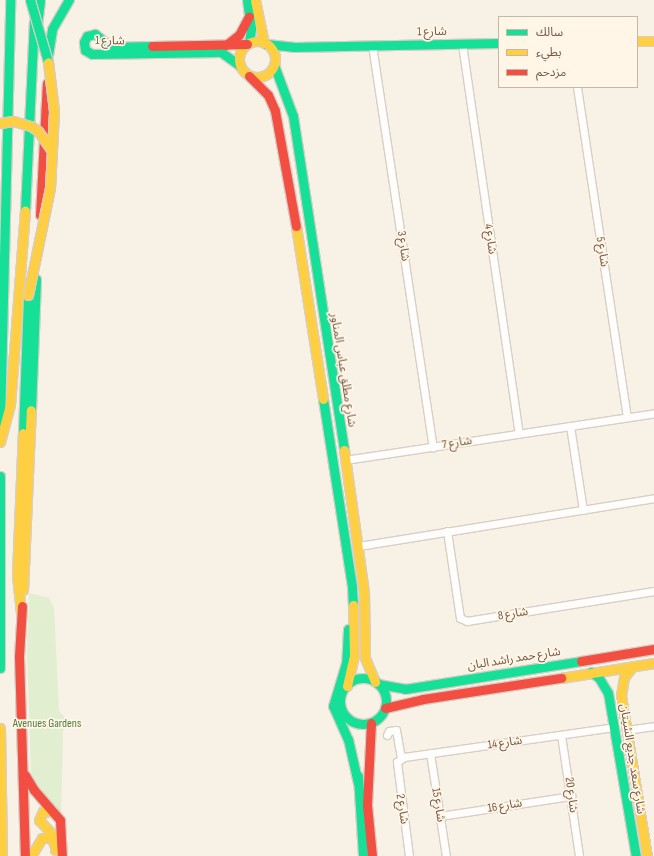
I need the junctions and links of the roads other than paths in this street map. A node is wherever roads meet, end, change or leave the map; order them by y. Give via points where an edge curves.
1 (10, 0) edge
2 (24, 0) edge
3 (30, 0) edge
4 (34, 0) edge
5 (40, 0) edge
6 (69, 0) edge
7 (247, 0) edge
8 (255, 0) edge
9 (249, 14) junction
10 (638, 41) edge
11 (654, 41) edge
12 (265, 43) junction
13 (498, 43) edge
14 (248, 44) junction
15 (462, 44) junction
16 (226, 45) junction
17 (372, 46) junction
18 (293, 47) junction
19 (34, 49) junction
20 (274, 63) junction
21 (240, 66) junction
22 (249, 76) junction
23 (282, 85) junction
24 (577, 88) edge
25 (268, 95) junction
26 (0, 123) edge
27 (52, 151) junction
28 (654, 413) edge
29 (627, 417) junction
30 (0, 423) edge
31 (570, 426) junction
32 (519, 434) junction
33 (0, 442) edge
34 (433, 447) junction
35 (345, 460) junction
36 (0, 476) edge
37 (654, 498) edge
38 (583, 510) junction
39 (447, 531) junction
40 (359, 546) junction
41 (352, 587) junction
42 (654, 591) edge
43 (22, 613) junction
44 (654, 649) edge
45 (654, 663) edge
46 (633, 666) junction
47 (0, 668) edge
48 (591, 672) junction
49 (484, 676) junction
50 (377, 683) junction
51 (347, 686) junction
52 (490, 688) junction
53 (405, 689) junction
54 (622, 700) junction
55 (403, 702) junction
56 (610, 702) junction
57 (385, 708) junction
58 (349, 719) junction
59 (371, 723) junction
60 (654, 726) edge
61 (614, 727) junction
62 (0, 728) edge
63 (626, 730) junction
64 (387, 735) dead end
65 (561, 735) junction
66 (430, 754) junction
67 (399, 760) junction
68 (24, 773) junction
69 (358, 783) junction
70 (571, 796) junction
71 (53, 812) junction
72 (440, 816) junction
73 (58, 854) edge
74 (2, 856) edge
75 (25, 856) edge
76 (31, 856) edge
77 (363, 856) edge
78 (372, 856) edge
79 (409, 856) edge
80 (446, 856) edge
81 (580, 856) edge
82 (636, 856) edge
83 (647, 856) edge

1 - 30 main road
2 - 19 main road
3 - 27 main road, bridge via 52,78
4 - 19 main road
5 - 19 main road
6 - 43 main road via 54,24 49,40
7 - 9 main road
8 - 12 main road
9 - 14 main road
9 - 16 main road via 239,35
10 - 11 main road
12 - 14 main road
12 - 18 main road, شارع 1
12 - 20 main road via 273,51
13 - 15 main road, شارع 1
14 - 16 main road, شارع 1
14 - 21 main road via 239,56
15 - 17 main road, شارع 1
15 - 32 street, شارع 4
16 - 21 main road, شارع 1 via 111,47 95,34 87,36 84,42 85,50 92,54 221,52
17 - 18 main road, شارع 1
17 - 34 street, شارع 3
18 - 20 main road
19 - 33 main road via 27,185 10,405
20 - 22 main road via 264,76
20 - 23 main road, شارع مطلق عباس المناور
21 - 22 main road
22 - 25 main road, شارع مطلق عباس المناور
23 - 25 main road via 271,85
23 - 35 main road, شارع مطلق عباس المناور via 293,116
24 - 29 street, شارع 5
25 - 41 main road, شارع مطلق عباس المناور via 279,122 283,145
26 - 27 main road, bridge via 12,121 31,126 38,131
27 - 43 main road, bridge via 49,198 28,295 17,574
28 - 29 street, شارع 7
29 - 31 street, شارع 7
31 - 32 street, شارع 7
31 - 38 street
32 - 34 street, شارع 7
34 - 35 street, شارع 7
35 - 40 main road, شارع مطلق عباس المناور
36 - 47 main road
37 - 38 street
38 - 39 street
39 - 40 street
39 - 42 street, شارع 8 via 460,618 467,621
40 - 50 main road, شارع مطلق عباس المناور via 364,592 364,658
41 - 51 main road, شارع مطلق عباس المناور via 354,655
41 - 69 main road via 346,663 333,706 348,739
43 - 68 main road via 19,656
44 - 49 main road, شارع حمد راشد البان
45 - 46 main road, شارع حمد راشد البان
46 - 48 main road, شارع حمد راشد البان
46 - 54 main road, شارع سعد جديع الشيتان via 624,677
48 - 52 main road, شارع حمد راشد البان
48 - 56 main road, شارع سعد جديع الشيتان via 604,685
49 - 52 main road via 491,679
49 - 53 main road, شارع حمد راشد البان
50 - 51 main road via 360,679
50 - 53 main road, شارع حمد راشد البان
50 - 57 main road via 384,693
51 - 58 main road via 343,692 341,707
52 - 55 main road, شارع حمد راشد البان
53 - 55 main road via 399,694
54 - 56 main road via 615,698
54 - 63 main road, شارع سعد جديع الشيتان
55 - 57 main road, شارع حمد راشد البان
56 - 61 main road, شارع سعد جديع الشيتان
57 - 59 main road
58 - 59 main road via 356,723
58 - 69 main road via 356,743
59 - 78 main road via 368,805
60 - 63 street
61 - 65 street, شارع 14
61 - 82 main road, شارع سعد جديع الشيتان
62 - 74 main road
63 - 83 main road, شارع سعد جديع الشيتان
64 - 67 street, شارع 2 via 389,731 396,730
65 - 66 street, شارع 14
65 - 70 street, شارع 20
66 - 67 street, شارع 14
66 - 72 street, شارع 15
67 - 79 street, شارع 2
68 - 71 main road via 34,790
68 - 75 main road
69 - 77 main road
70 - 72 street, شارع 16
70 - 81 street, شارع 20
71 - 73 main road via 62,828
71 - 73 main road via 43,811 40,820 55,837
72 - 80 street, شارع 15
73 - 76 main road via 53,840 44,837 36,844

